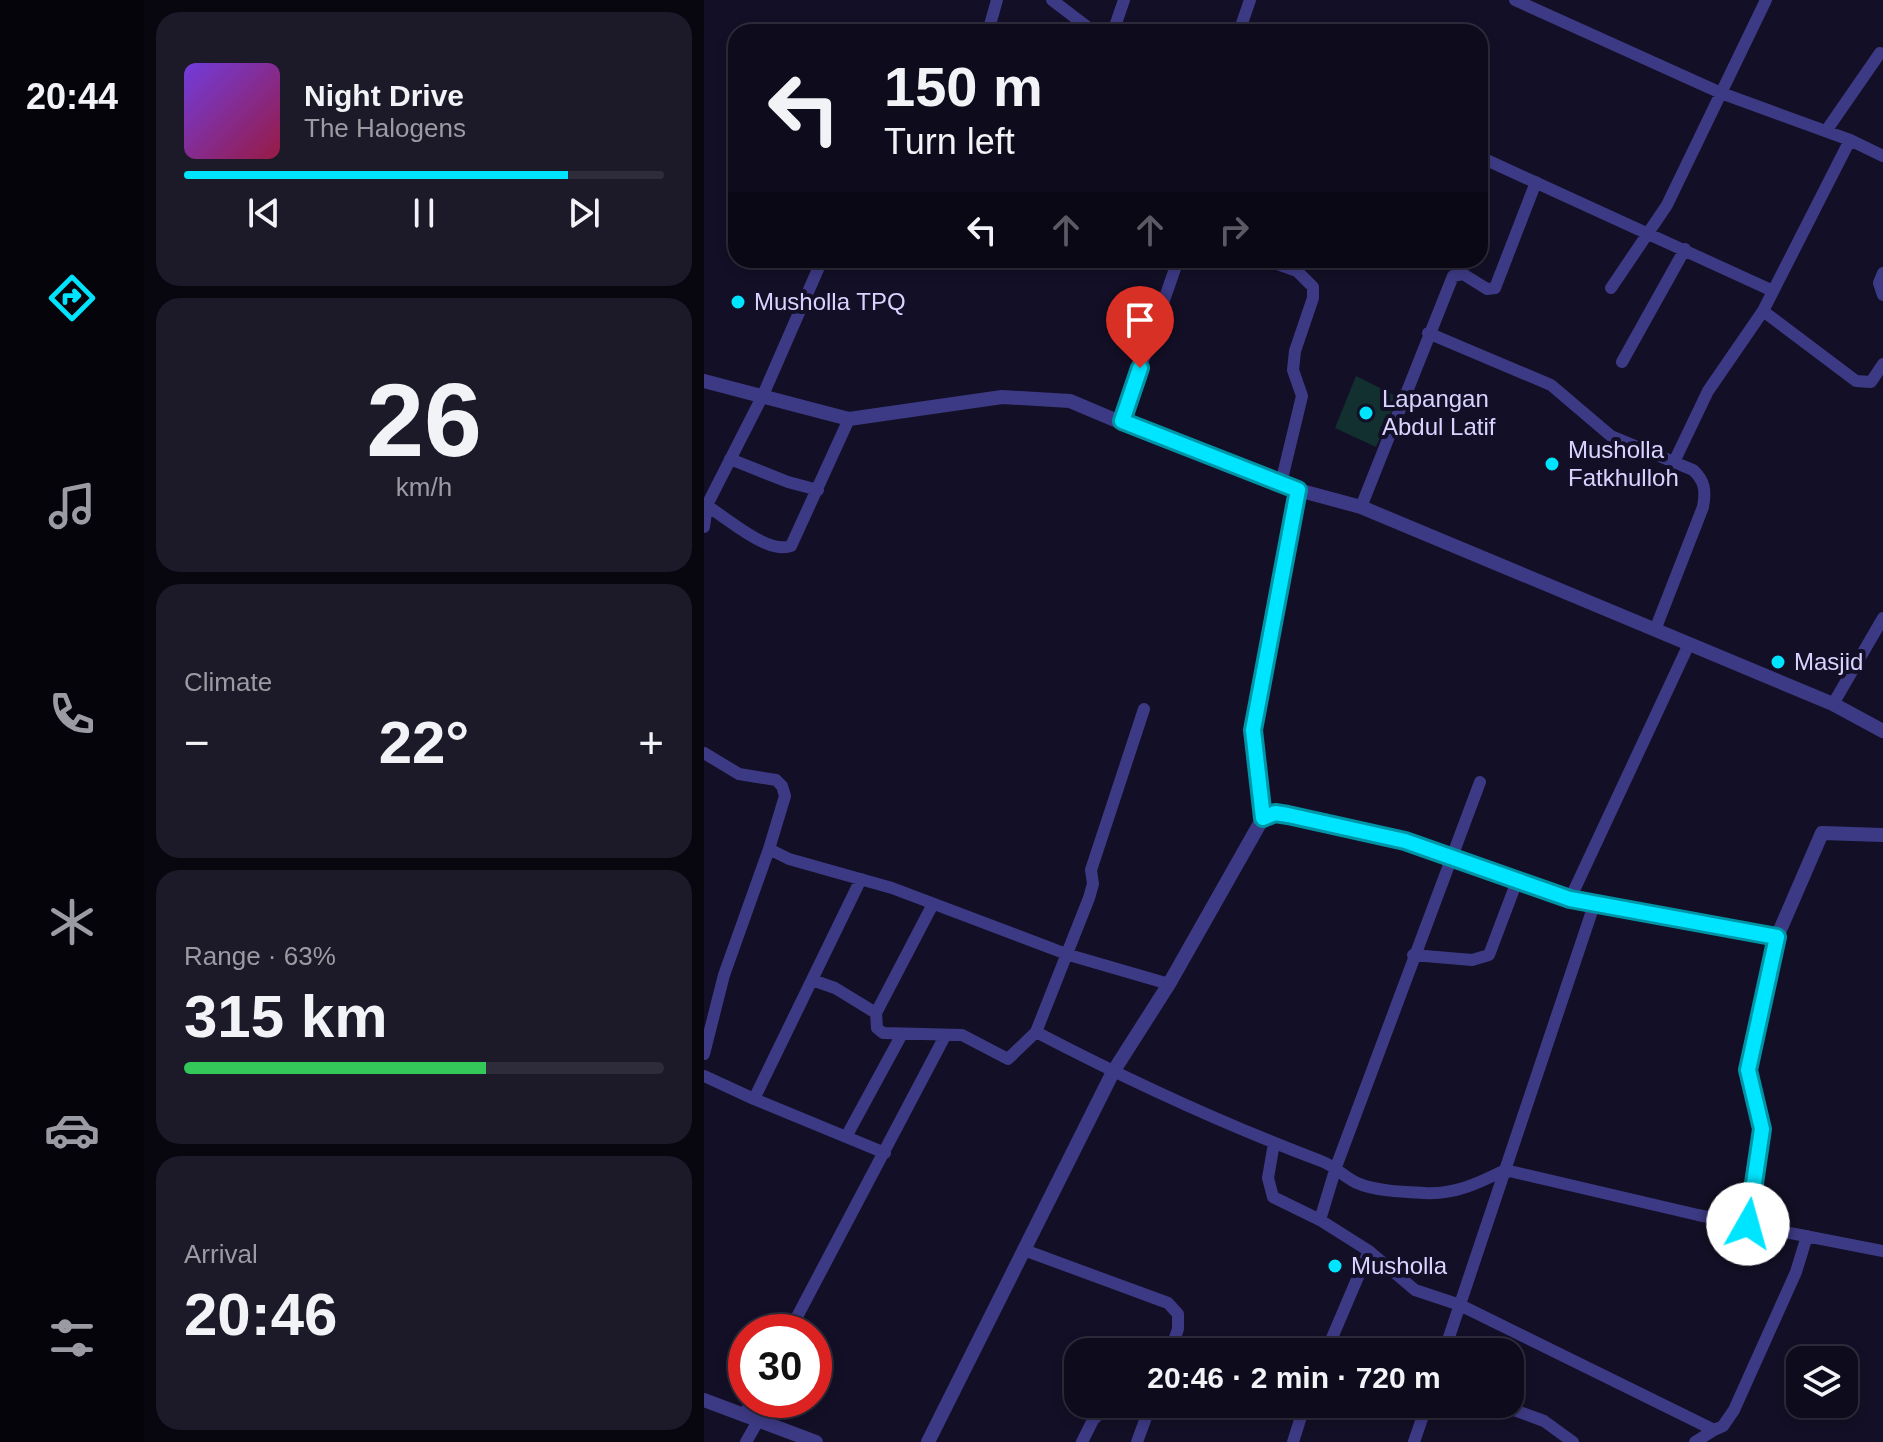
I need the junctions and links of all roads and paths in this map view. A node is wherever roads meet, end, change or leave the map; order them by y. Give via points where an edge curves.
1 (997, 0) edge
2 (1052, 0) edge
3 (1124, 0) edge
4 (1250, 0) edge
5 (1515, 0) edge
6 (1766, 0) edge
7 (990, 24) edge
8 (1084, 24) edge
9 (1116, 24) edge
10 (1242, 24) edge
11 (1880, 53) dead end
12 (1721, 93) junction
13 (1826, 131) junction
14 (1850, 140) junction
15 (1883, 156) edge
16 (1488, 161) edge
17 (1536, 182) junction
18 (1650, 233) junction
19 (1685, 249) junction
20 (819, 268) edge
21 (1175, 268) edge
22 (1289, 268) edge
23 (1883, 273) edge
24 (1611, 288) dead end
25 (1773, 291) junction
26 (1883, 295) edge
27 (1763, 311) junction
28 (1428, 333) junction
29 (1622, 362) dead end
30 (1883, 364) edge
31 (704, 381) edge
32 (763, 395) junction
33 (849, 419) junction
34 (1122, 421) junction
35 (730, 459) junction
36 (1674, 462) junction
37 (1281, 483) junction
38 (818, 490) junction
39 (1298, 490) junction
40 (705, 505) edge
41 (1361, 507) junction
42 (704, 527) edge
43 (1883, 618) edge
44 (1655, 630) junction
45 (1689, 644) junction
46 (1833, 704) junction
47 (1144, 709) dead end
48 (1883, 731) edge
49 (704, 753) edge
50 (1480, 782) dead end
51 (1263, 818) junction
52 (1883, 835) edge
53 (769, 849) junction
54 (1451, 858) junction
55 (861, 879) junction
56 (1517, 881) junction
57 (1570, 899) junction
58 (933, 904) junction
59 (1594, 905) junction
60 (1777, 937) junction
61 (1069, 955) junction
62 (1413, 955) junction
63 (812, 980) junction
64 (1169, 984) junction
65 (876, 1013) junction
66 (1036, 1032) junction
67 (902, 1034) junction
68 (945, 1036) junction
69 (704, 1054) edge
70 (1113, 1072) junction
71 (704, 1076) edge
72 (754, 1099) junction
73 (846, 1137) junction
74 (1274, 1143) junction
75 (885, 1153) junction
76 (1336, 1167) junction
77 (1505, 1170) junction
78 (1320, 1220) junction
79 (1748, 1224) junction
80 (1807, 1236) junction
81 (1024, 1250) junction
82 (1369, 1251) junction
83 (1883, 1251) edge
84 (1460, 1305) junction
85 (799, 1314) edge
86 (1175, 1338) edge
87 (1332, 1338) edge
88 (1449, 1338) edge
89 (704, 1400) edge
90 (728, 1409) edge
91 (1524, 1414) edge
92 (751, 1418) joint
93 (1095, 1418) edge
94 (1146, 1418) edge
95 (1301, 1418) edge
96 (1422, 1418) edge
97 (1714, 1430) junction
98 (746, 1442) edge
99 (816, 1442) edge
100 (928, 1442) edge
101 (1082, 1442) edge
102 (1137, 1442) edge
103 (1293, 1442) edge
104 (1414, 1442) edge
105 (1573, 1442) edge
106 (1695, 1442) edge

1 - 7 street
2 - 8 street
3 - 9 street
4 - 10 street
5 - 12 street
6 - 12 street
11 - 13 street
12 - 13 street
12 - 18 street
13 - 14 street
14 - 15 street
14 - 25 street
16 - 17 street
17 - 18 street
17 - 28 street via 1495,288 1487,289 1463,274 1453,276
18 - 19 street
18 - 24 street
19 - 25 street
19 - 29 street
20 - 32 street
21 - 34 street
22 - 37 street via 1313,287 1313,298 1295,351 1293,370 1302,396
23 - 26 street
25 - 27 street
27 - 30 street via 1856,381 1871,382
27 - 36 street via 1708,391
28 - 36 street via 1551,385 1611,436
28 - 41 street
31 - 32 street
32 - 33 street
32 - 35 street
33 - 34 street via 1036,397 1070,401
33 - 38 street
34 - 37 street
35 - 38 street
35 - 40 street
36 - 44 street via 1702,478 1705,495
37 - 39 street
38 - 40 street via 796,539 784,549
39 - 41 street
39 - 51 street via 1253,730
40 - 42 street
41 - 44 street
43 - 46 street
44 - 45 street
45 - 46 street
45 - 57 street
46 - 48 street
47 - 61 street
49 - 53 street via 739,774 776,780 782,786 785,796
50 - 54 street
51 - 54 street via 1275,813 1335,824
51 - 64 street
52 - 60 street via 1822,833
53 - 55 street
53 - 69 street via 724,975
54 - 56 street
54 - 62 street
55 - 58 street
55 - 63 street
56 - 57 street
56 - 62 street via 1489,955 1472,960
57 - 59 street
58 - 61 street
58 - 65 street
59 - 60 street
59 - 77 street
60 - 79 street via 1748,1070 1762,1129
61 - 64 street
61 - 66 street
62 - 76 street
63 - 65 street
63 - 72 street
64 - 70 street
65 - 67 street via 877,1028 883,1033
66 - 68 street via 1008,1059 962,1035
66 - 70 street
67 - 68 street
67 - 73 street
68 - 75 street
70 - 74 street
70 - 81 street
71 - 72 street
72 - 73 street
73 - 75 street
74 - 76 street
74 - 78 street via 1268,1178 1273,1197
75 - 85 street
76 - 77 street via 1358,1183 1426,1193 1446,1193
76 - 78 street
77 - 79 street
77 - 84 street
78 - 82 street
79 - 80 street
80 - 83 street
80 - 97 street via 1734,1410
81 - 86 street via 1168,1303 1178,1314
81 - 100 street
82 - 84 street via 1415,1290
82 - 87 street
84 - 88 street
84 - 97 street
89 - 90 street
91 - 105 street
92 - 98 street
92 - 99 street
93 - 101 street
94 - 102 street
95 - 103 street
96 - 104 street
97 - 106 street

